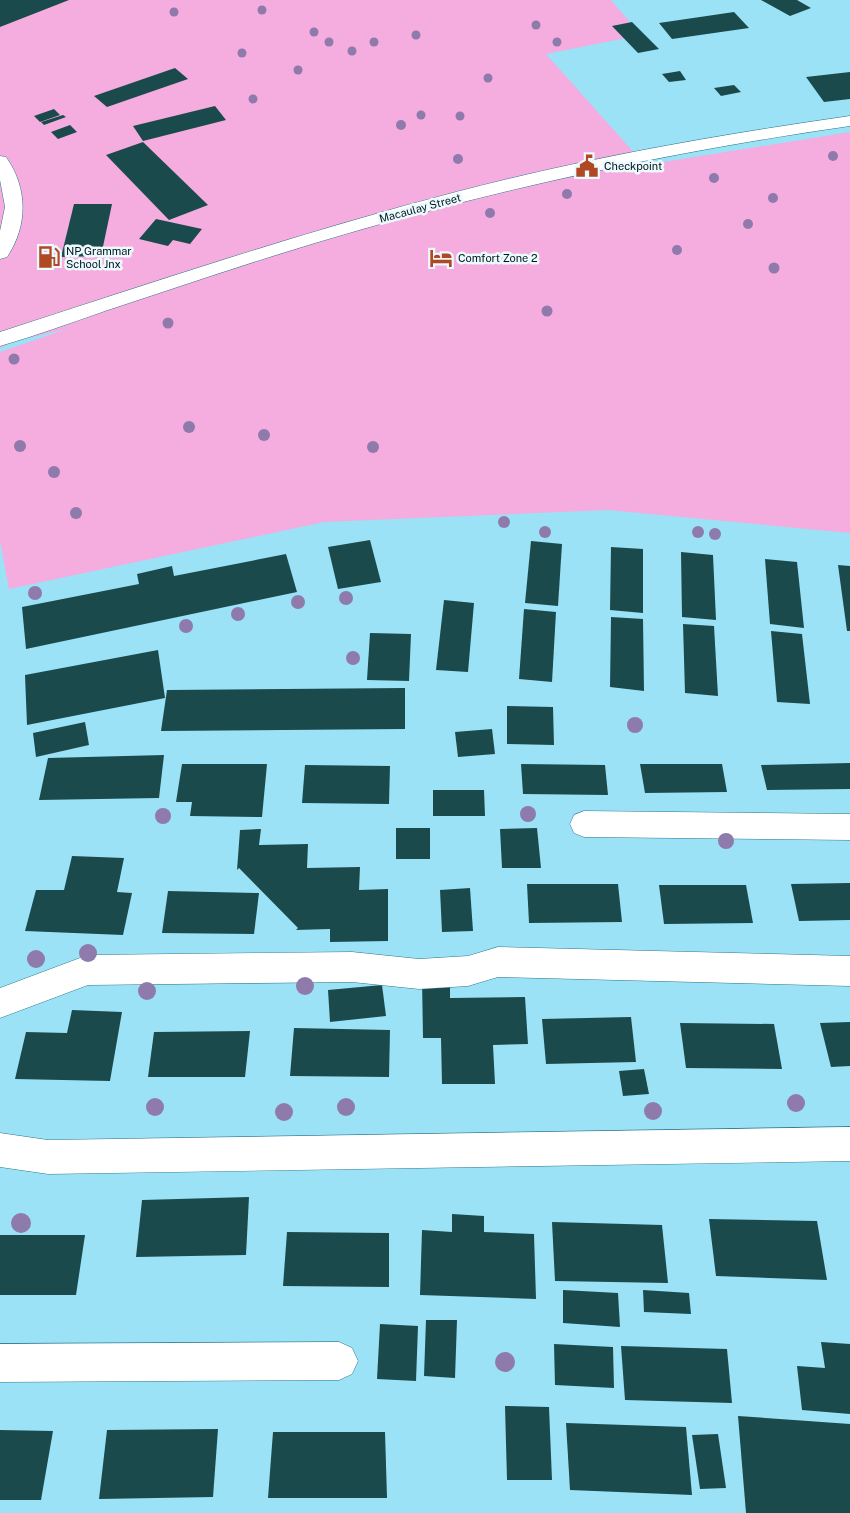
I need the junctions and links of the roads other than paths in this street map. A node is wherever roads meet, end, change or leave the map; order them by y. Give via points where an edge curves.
1 (850, 121) edge
2 (0, 161) edge
3 (0, 253) edge
4 (0, 339) edge
5 (584, 824) dead end
6 (850, 827) edge
7 (850, 971) edge
8 (0, 1003) edge
9 (850, 1144) edge
10 (0, 1150) edge
11 (339, 1361) dead end
12 (0, 1363) edge

1 - 4 street, Macaulay Street via 716,141 577,168 408,210
2 - 3 street via 9,176 16,206 10,234
5 - 6 street
7 - 8 street via 498,962 468,971 420,974 352,967 88,970
9 - 10 street via 48,1157
11 - 12 street

